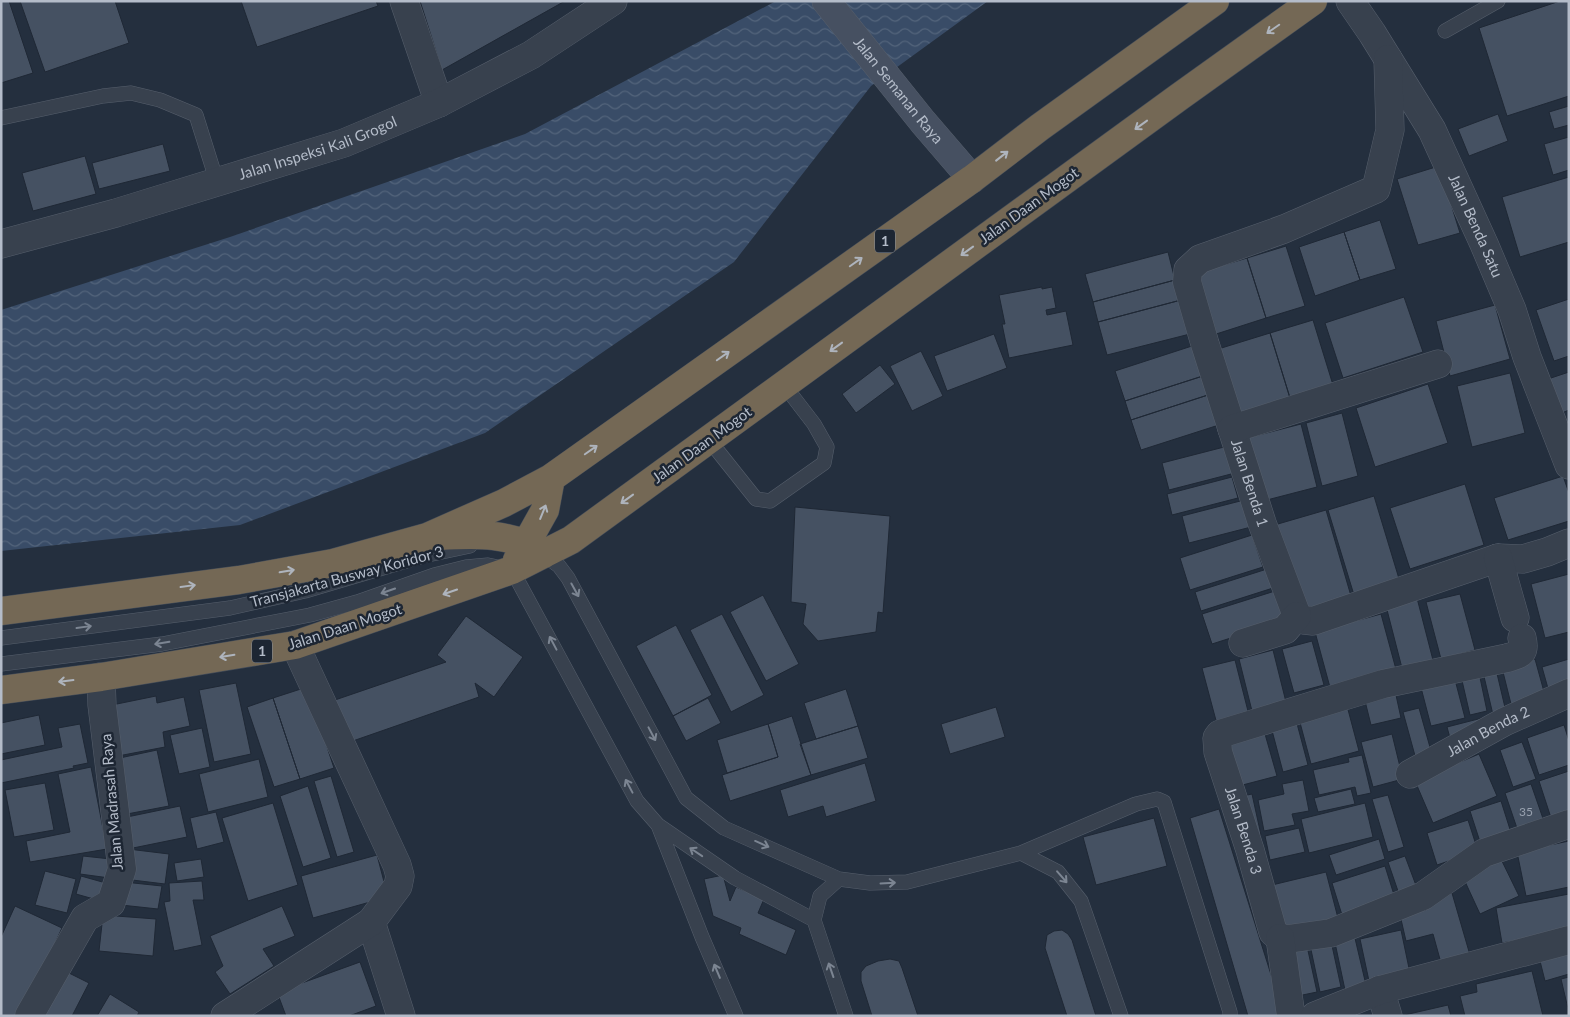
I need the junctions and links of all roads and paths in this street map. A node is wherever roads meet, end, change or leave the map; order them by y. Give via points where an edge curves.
1 (404, 1) edge
2 (613, 1) edge
3 (826, 1) edge
4 (1215, 1) edge
5 (1313, 1) edge
6 (1350, 1) edge
7 (1498, 1) edge
8 (1445, 31) dead end
9 (1388, 59) junction
10 (439, 103) junction
11 (1, 118) edge
12 (972, 179) junction
13 (217, 182) junction
14 (1, 244) edge
15 (1438, 364) dead end
16 (784, 385) junction
17 (1232, 429) junction
18 (709, 440) junction
19 (1569, 465) edge
20 (551, 478) junction
21 (428, 537) junction
22 (1569, 543) edge
23 (526, 553) junction
24 (1498, 558) junction
25 (1, 611) edge
26 (1297, 616) junction
27 (1, 638) edge
28 (1243, 643) dead end
29 (295, 645) junction
30 (1, 664) edge
31 (101, 677) junction
32 (1, 690) edge
33 (1569, 693) edge
34 (1410, 774) dead end
35 (1569, 824) edge
36 (658, 826) junction
37 (1021, 853) junction
38 (839, 879) junction
39 (814, 920) junction
40 (371, 922) junction
41 (1280, 938) junction
42 (1569, 940) edge
43 (1380, 990) junction
44 (29, 1016) edge
45 (225, 1016) edge
46 (401, 1016) edge
47 (736, 1016) edge
48 (846, 1016) edge
49 (1121, 1016) edge
50 (1230, 1016) edge
51 (1292, 1016) edge
52 (1315, 1016) edge
53 (1388, 1016) edge

1 - 10 street
2 - 10 street, Jalan Inspeksi Kali Grogol via 531,55
3 - 12 street, Jalan Semanan Raya
12 -> 4 highway, 1
5 -> 16 highway, Jalan Daan Mogot / 1
6 - 9 street, Jalan Benda Satu
7 - 8 lane
9 - 17 street, Jalan Benda 1 via 1390,130 1376,189 1284,229 1200,259 1188,270 1187,282
9 - 19 street, Jalan Benda Satu via 1432,130 1484,244
10 - 13 street, Jalan Inspeksi Kali Grogol via 344,143
11 - 13 lane via 103,96 131,93 160,100 196,114
20 -> 12 highway, 1
13 - 14 street, Jalan Inspeksi Kali Grogol
15 - 17 street
16 - 18 highway, Jalan Daan Mogot / 1
16 - 18 lane via 827,447 824,463 770,501 756,500
17 - 26 street, Jalan Benda 1
18 -> 23 highway, Jalan Daan Mogot / 1 via 571,540
20 - 21 highway, 1
23 -> 20 highway via 545,510
21 - 23 highway via 508,538
25 -> 21 highway, 1 via 239,580 333,564
22 - 24 street via 1523,559
27 -> 23 lane, Transjakarta Busway Koridor 3 via 230,608 305,591 461,547 502,543
23 -> 29 highway, Jalan Daan Mogot / 1
23 -> 30 lane, Transjakarta Busway Koridor 3 via 488,565 434,575 310,615 162,644
36 -> 23 lane via 638,801
23 -> 38 lane via 558,566 568,578 686,798 724,828
24 - 26 street via 1313,621
24 - 41 street, Jalan Benda 3 via 1524,646 1520,654 1383,684 1220,734 1217,738 1218,752 1273,932
26 - 28 street via 1285,630
29 -> 31 highway, Jalan Daan Mogot / 1
29 - 40 street via 397,865 398,886
31 -> 32 highway, Jalan Daan Mogot / 1
31 - 44 street, Jalan Madrasah Raya via 122,869 111,903 85,918
33 - 34 street, Jalan Benda 2 via 1504,722
35 - 41 street via 1484,853 1423,896 1331,932
39 -> 36 lane via 735,878
47 -> 36 lane
38 -> 37 lane via 870,884 907,882
37 -> 49 lane via 1058,872 1081,901
37 - 50 lane via 1136,804 1157,799 1164,802
38 - 39 lane via 820,896
48 -> 39 lane
40 - 45 street
40 - 46 street
41 - 51 street
42 - 43 street
43 - 52 street
43 - 53 street

